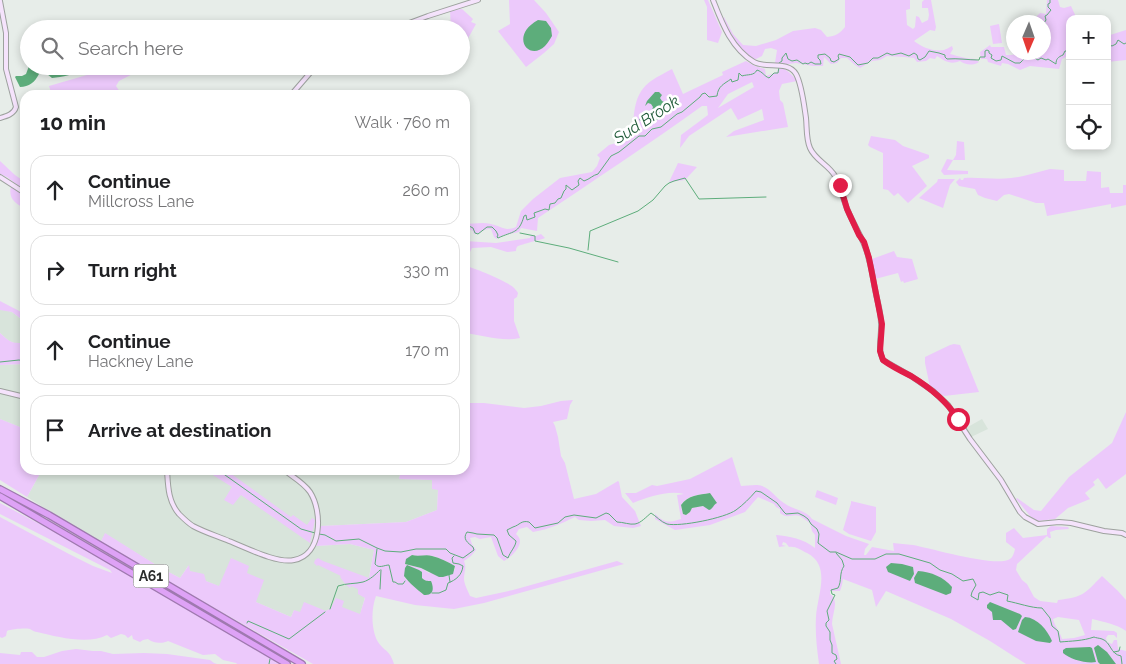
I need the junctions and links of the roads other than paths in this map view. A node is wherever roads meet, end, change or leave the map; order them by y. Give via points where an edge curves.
1 (478, 0) edge
2 (713, 0) edge
3 (0, 1) edge
4 (417, 20) edge
5 (308, 75) edge
6 (295, 90) edge
7 (0, 118) edge
8 (0, 177) edge
9 (20, 190) edge
10 (0, 391) edge
11 (20, 396) edge
12 (168, 475) edge
13 (291, 475) edge
14 (0, 487) edge
15 (0, 496) edge
16 (0, 501) edge
17 (36, 518) junction
18 (1126, 535) edge
19 (287, 664) edge
20 (302, 664) edge

1 - 4 main road
2 - 18 main road via 730,40 736,46 753,61 790,68 796,74 810,149 829,167 840,185 869,258 882,324 880,351 883,360 942,399 1001,480 1020,512 1030,520 1038,524 1071,523
3 - 7 main road via 6,33 6,69 16,107 14,112
5 - 6 main road
8 - 9 main road
10 - 11 main road
12 - 13 main road via 170,498 185,520 284,561 296,560 307,554 318,527 316,502 306,486
14 - 20 highway, A61
15 - 17 highway, A61
16 - 17 highway, A61
17 - 19 highway, A61

